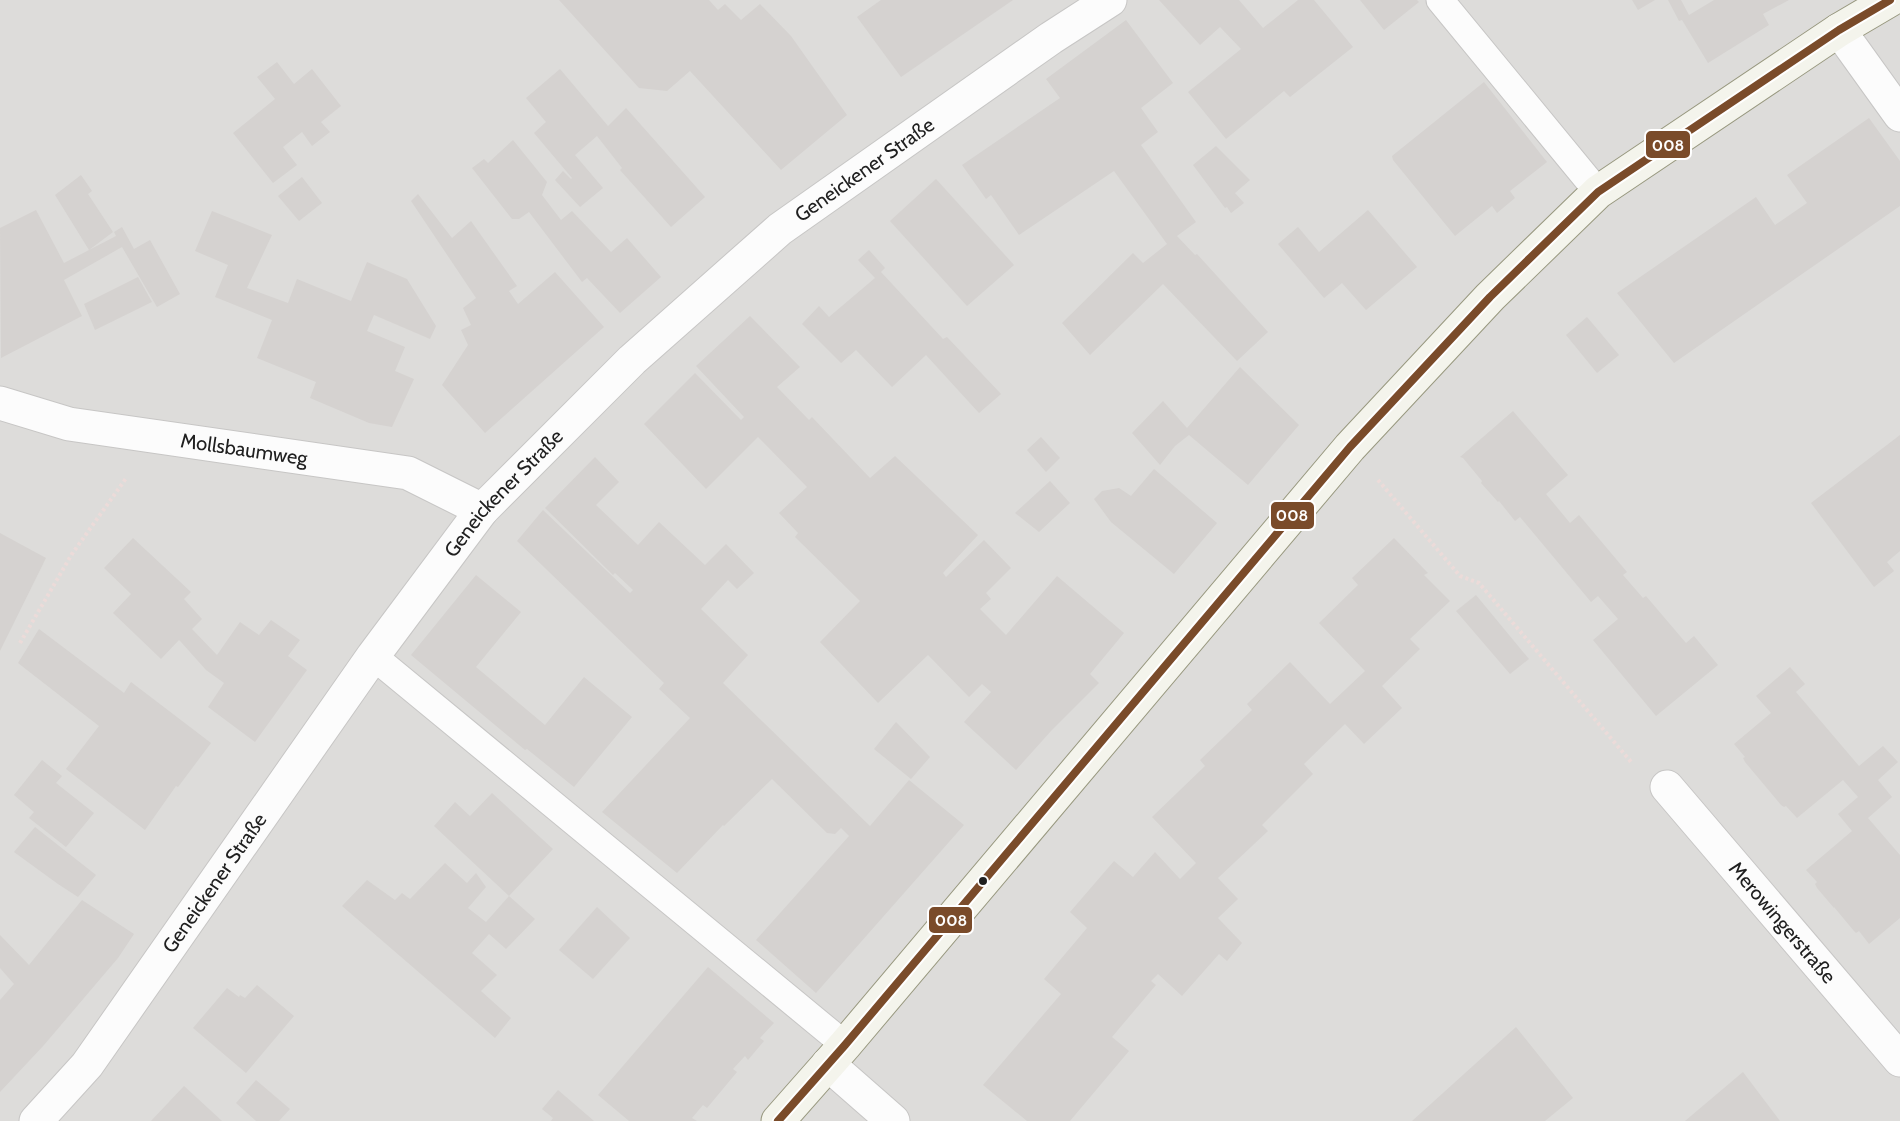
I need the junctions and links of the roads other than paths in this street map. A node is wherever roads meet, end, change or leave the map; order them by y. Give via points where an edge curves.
1 (1110, 0) edge
2 (1440, 0) edge
3 (1890, 0) edge
4 (1839, 30) junction
5 (1900, 116) edge
6 (1598, 192) junction
7 (0, 403) edge
8 (482, 510) junction
9 (373, 656) junction
10 (1667, 786) road end
11 (836, 1055) junction
12 (1900, 1060) edge
13 (36, 1121) edge
14 (778, 1121) edge
15 (894, 1121) edge

1 - 8 street, Geneickener Straße via 780,230 632,360
2 - 6 lane
3 - 4 street
4 - 5 street
4 - 6 street
6 - 11 street via 1490,297 1350,447
7 - 8 street, Mollsbaumweg via 69,424 408,473
8 - 9 street, Geneickener Straße
9 - 11 lane
9 - 13 street, Geneickener Straße via 87,1065
10 - 12 street, Merowingerstraße
11 - 14 street
11 - 15 street

